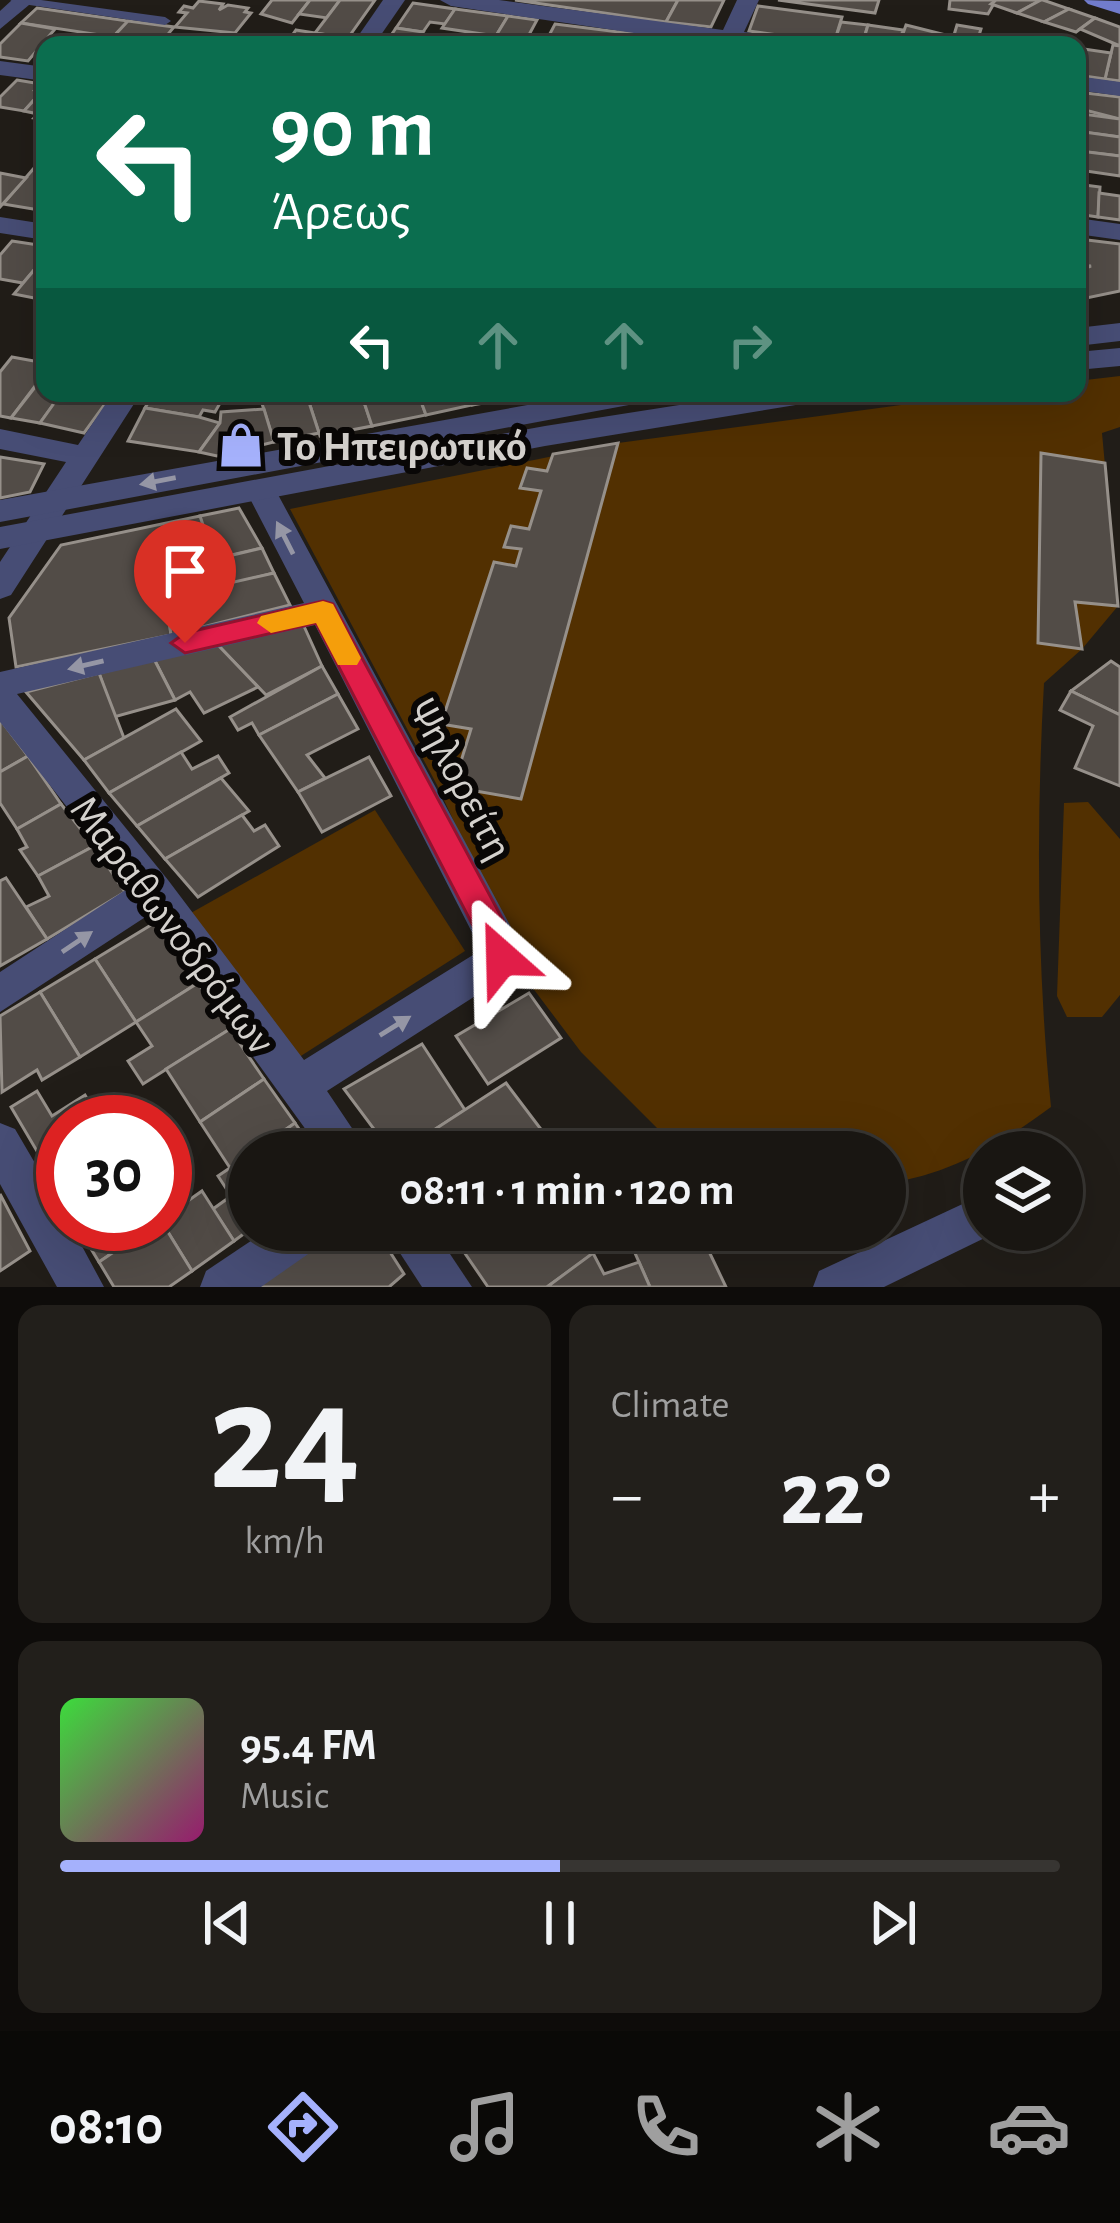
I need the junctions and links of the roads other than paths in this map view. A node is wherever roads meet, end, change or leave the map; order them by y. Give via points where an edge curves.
1 (21, 0) edge
2 (394, 0) edge
3 (451, 0) edge
4 (748, 0) edge
5 (1095, 0) edge
6 (1120, 8) edge
7 (165, 20) dead end
8 (0, 23) edge
9 (369, 36) edge
10 (683, 36) edge
11 (731, 36) edge
12 (0, 68) edge
13 (36, 73) edge
14 (1086, 84) edge
15 (1120, 88) edge
16 (0, 225) edge
17 (1086, 227) edge
18 (36, 231) edge
19 (1120, 232) edge
20 (1120, 332) edge
21 (1086, 336) edge
22 (1120, 356) edge
23 (1086, 361) edge
24 (121, 402) edge
25 (552, 402) edge
26 (758, 402) edge
27 (0, 439) edge
28 (85, 456) junction
29 (260, 489) junction
30 (55, 500) junction
31 (0, 511) edge
32 (35, 531) junction
33 (0, 538) edge
34 (0, 587) edge
35 (323, 611) junction
36 (0, 685) edge
37 (0, 697) edge
38 (155, 891) junction
39 (0, 994) edge
40 (296, 1088) junction
41 (330, 1131) edge
42 (0, 1143) edge
43 (963, 1226) edge
44 (275, 1251) edge
45 (423, 1251) edge
46 (82, 1287) edge
47 (222, 1287) edge
48 (450, 1287) edge
49 (835, 1287) edge

1 - 7 lane
1 - 8 street
2 - 9 street
3 - 10 street via 545,21
4 - 11 street
5 - 6 main road
12 - 13 street
14 - 15 street
16 - 18 street
17 - 19 street
20 - 21 street
22 - 23 street
24 - 28 street
25 -> 30 street
26 - 29 street
27 - 28 street
28 - 30 street
29 - 32 street
35 -> 29 street, Ψηλορείτη
30 - 31 street
30 - 32 street
32 - 33 street
32 - 34 street
35 -> 36 street
40 -> 35 street, Ψηλορείτη via 502,958
37 - 38 street, Μαραθωνοδρόμων
39 -> 38 street
38 - 40 street, Μαραθωνοδρόμων
40 - 41 street, Μαραθωνοδρόμων
42 - 46 street
43 - 49 street
44 - 47 street
45 - 48 street

